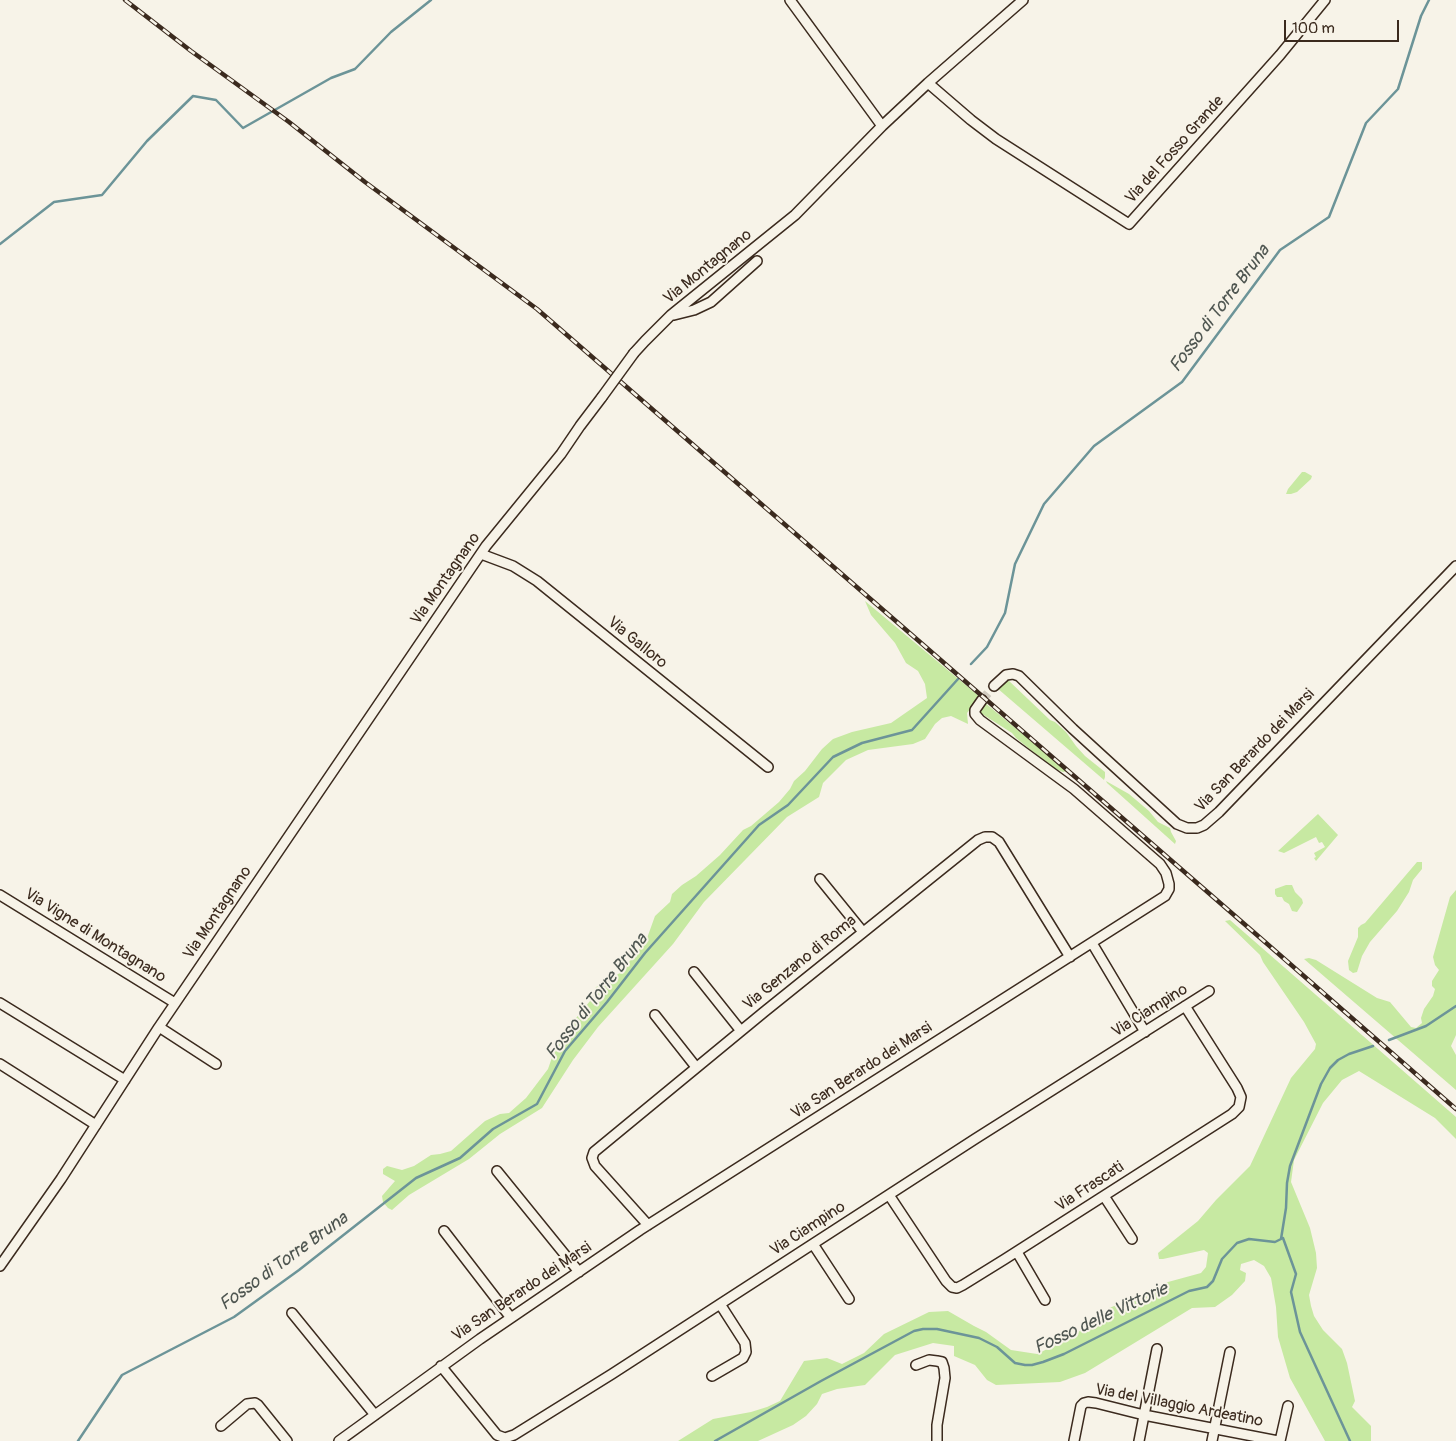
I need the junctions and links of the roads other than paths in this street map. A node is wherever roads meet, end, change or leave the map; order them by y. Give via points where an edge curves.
1 (790, 0) edge
2 (1023, 0) edge
3 (1325, 0) edge
4 (928, 83) junction
5 (882, 126) junction
6 (757, 261) dead end
7 (671, 315) junction
8 (480, 554) junction
9 (1456, 566) edge
10 (994, 686) tunnel mouth
11 (982, 700) tunnel mouth
12 (768, 767) dead end
13 (820, 879) dead end
14 (0, 895) edge
15 (863, 932) junction
16 (1092, 943) junction
17 (1070, 957) junction
18 (694, 972) dead end
19 (1209, 991) dead end
20 (0, 1003) edge
21 (175, 1003) junction
22 (1186, 1006) junction
23 (655, 1015) dead end
24 (159, 1026) junction
25 (740, 1031) junction
26 (1144, 1032) junction
27 (0, 1064) edge
28 (216, 1064) dead end
29 (696, 1067) junction
30 (125, 1080) junction
31 (96, 1125) junction
32 (497, 1171) dead end
33 (889, 1195) junction
34 (1104, 1196) junction
35 (648, 1226) junction
36 (444, 1232) dead end
37 (1132, 1239) dead end
38 (813, 1244) junction
39 (1017, 1252) junction
40 (0, 1266) edge
41 (579, 1272) junction
42 (849, 1299) dead end
43 (1046, 1300) dead end
44 (720, 1304) junction
45 (292, 1313) dead end
46 (511, 1318) junction
47 (1157, 1348) dead end
48 (1230, 1352) dead end
49 (916, 1365) dead end
50 (441, 1366) junction
51 (712, 1376) dead end
52 (1288, 1406) dead end
53 (375, 1415) junction
54 (1144, 1415) junction
55 (221, 1426) dead end
56 (1215, 1429) junction
57 (287, 1441) edge
58 (339, 1441) edge
59 (937, 1441) edge
60 (1074, 1441) edge
61 (1139, 1441) edge
62 (1212, 1441) edge
63 (1279, 1441) edge

1 - 5 street
2 - 4 street, Via Montagnano
3 - 4 street, Via del Fosso Grande via 1128,226 996,139
4 - 5 street, Via Montagnano
5 - 7 street, Via Montagnano via 795,215
6 - 7 street via 711,302
7 - 8 street, Via Montagnano, bridge via 634,353 561,454
8 - 12 street, Via Galloro via 518,568 537,581
8 - 21 street, Via Montagnano
9 - 10 street, Via San Berardo dei Marsi via 1219,812 1197,828 1177,824 1019,676 1006,675
11 - 16 street, Via San Berardo dei Marsi via 975,710 978,719 1083,797 1157,862 1167,877 1169,884 1163,898
13 - 15 street
14 - 21 street, Via Vigne di Montagnano
15 - 17 street, Via Genzano di Roma via 973,843 992,837 999,842
15 - 25 street, Via Genzano di Roma
16 - 17 street, Via San Berardo dei Marsi
16 - 26 street
17 - 35 street, Via San Berardo dei Marsi
18 - 25 street
19 - 22 street, Via Ciampino
20 - 30 street
21 - 24 street, Via Montagnano
22 - 26 street, Via Ciampino
22 - 34 street, Via Frascati via 1237,1088 1241,1097 1238,1106 1232,1114
23 - 29 street
24 - 28 street
24 - 30 street, Via Montagnano
25 - 29 street, Via Genzano di Roma
26 - 33 street, Via Ciampino
27 - 31 street
29 - 35 street, Via Genzano di Roma via 592,1155 598,1169
30 - 31 street, Via Montagnano
31 - 40 street, Via Montagnano
32 - 41 street
33 - 38 street, Via Ciampino
33 - 39 street, Via Frascati via 952,1287 963,1286
34 - 37 street
34 - 39 street, Via Frascati
35 - 41 street, Via San Berardo dei Marsi
36 - 46 street
38 - 42 street
38 - 44 street, Via Ciampino
39 - 43 street
41 - 46 street, Via San Berardo dei Marsi
44 - 50 street, Via Ciampino via 508,1438 495,1433
44 - 51 street via 744,1343 746,1352 743,1358
45 - 53 street
46 - 50 street, Via San Berardo dei Marsi
47 - 54 street
48 - 56 street
49 - 59 street via 929,1360 942,1362 944,1368
50 - 53 street, Via San Berardo dei Marsi
52 - 63 street
53 - 58 street, Via San Berardo dei Marsi
54 - 56 street, Via del Villaggio Ardeatino
54 - 60 street, Via del Villaggio Ardeatino via 1084,1403
54 - 61 street
55 - 57 street via 248,1404 255,1403
56 - 62 street
56 - 63 street, Via del Villaggio Ardeatino

